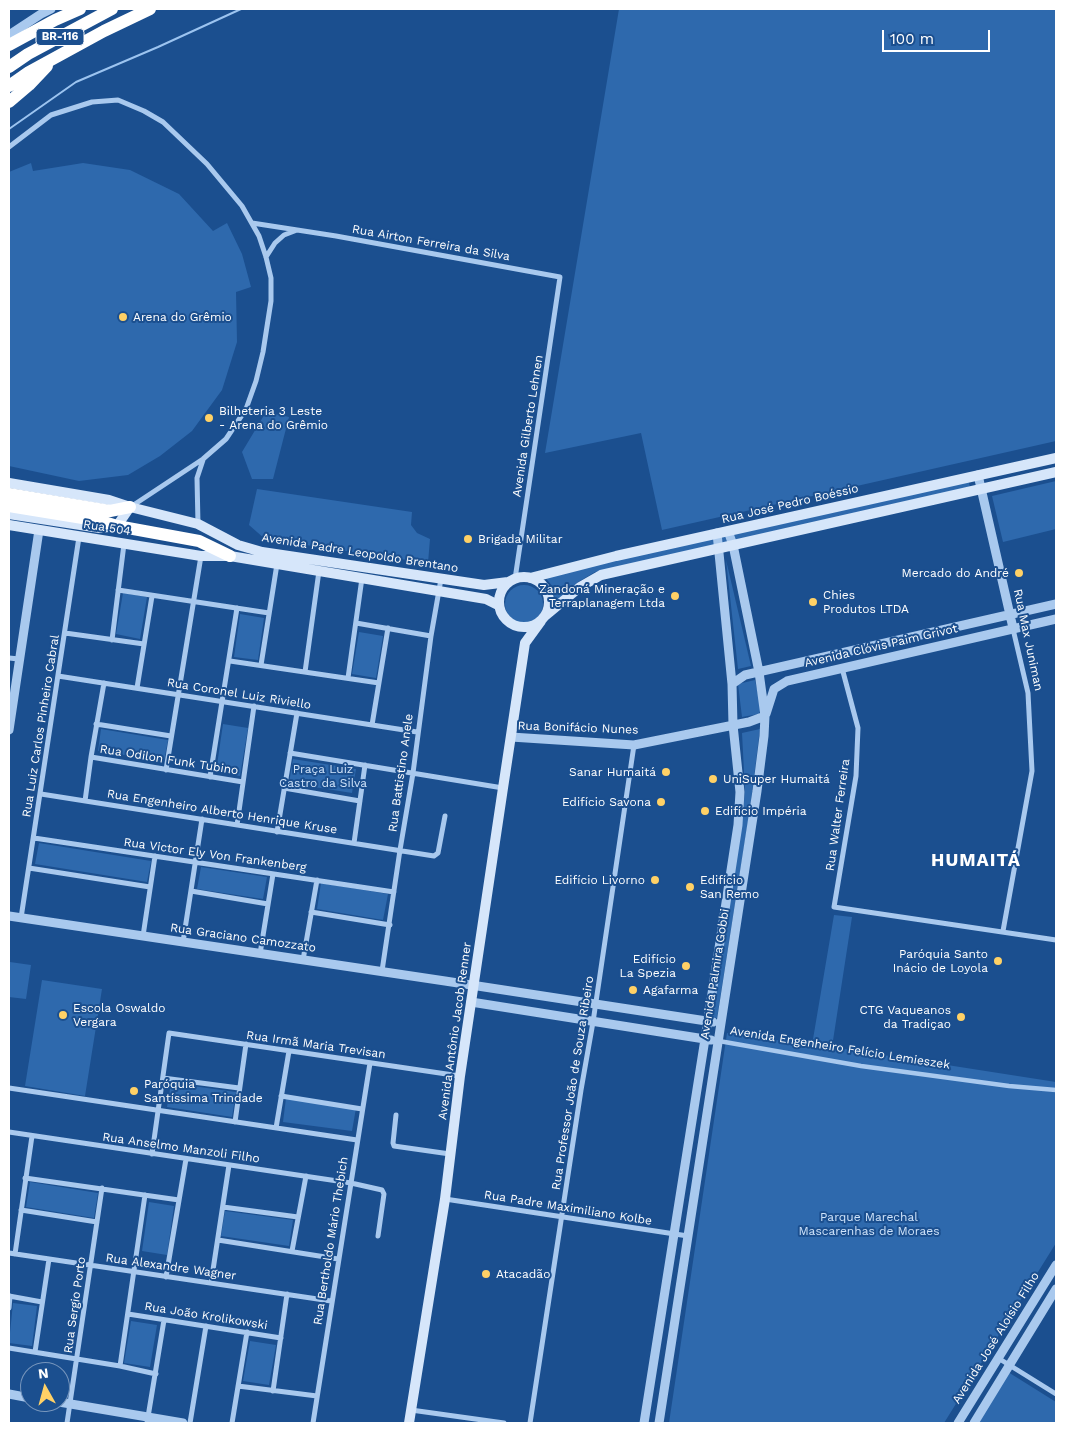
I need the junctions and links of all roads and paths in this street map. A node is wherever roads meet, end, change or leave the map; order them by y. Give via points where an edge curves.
1 (51, 9) edge
2 (80, 9) edge
3 (112, 9) edge
4 (150, 9) edge
5 (9, 35) edge
6 (9, 45) edge
7 (54, 58) junction
8 (9, 67) edge
9 (9, 86) edge
10 (9, 102) edge
11 (9, 147) edge
12 (252, 223) junction
13 (298, 230) junction
14 (266, 257) junction
15 (560, 277) joint
16 (1056, 458) edge
17 (203, 459) junction
18 (1056, 472) edge
19 (978, 475) junction
20 (9, 483) edge
21 (982, 488) junction
22 (9, 494) edge
23 (9, 506) edge
24 (130, 507) junction
25 (9, 514) edge
26 (58, 522) junction
27 (198, 524) junction
28 (9, 525) edge
29 (117, 526) junction
30 (39, 530) junction
31 (728, 531) junction
32 (717, 533) junction
33 (79, 536) junction
34 (124, 544) junction
35 (733, 545) junction
36 (718, 548) junction
37 (201, 556) junction
38 (230, 556) junction
39 (261, 556) junction
40 (277, 564) junction
41 (320, 566) junction
42 (416, 575) junction
43 (362, 578) junction
44 (441, 578) junction
45 (530, 578) junction
46 (512, 580) junction
47 (414, 586) junction
48 (118, 590) junction
49 (438, 591) junction
50 (152, 596) junction
51 (193, 602) junction
52 (1056, 604) edge
53 (498, 605) junction
54 (237, 608) junction
55 (269, 613) junction
56 (1010, 615) junction
57 (543, 618) junction
58 (1056, 619) edge
59 (356, 623) junction
60 (518, 627) junction
61 (388, 628) junction
62 (1013, 628) junction
63 (65, 633) junction
64 (431, 636) junction
65 (112, 640) junction
66 (526, 643) junction
67 (144, 644) junction
68 (9, 658) edge
69 (19, 659) junction
70 (230, 661) junction
71 (261, 665) junction
72 (842, 668) junction
73 (305, 672) junction
74 (758, 672) junction
75 (58, 676) junction
76 (348, 678) junction
77 (104, 683) junction
78 (379, 683) junction
79 (732, 684) junction
80 (137, 688) junction
81 (179, 695) junction
82 (223, 702) junction
83 (254, 706) junction
84 (10, 712) edge
85 (298, 713) junction
86 (765, 716) junction
87 (96, 724) junction
88 (372, 725) junction
89 (733, 725) junction
90 (9, 730) edge
91 (417, 732) junction
92 (171, 736) junction
93 (511, 737) junction
94 (634, 745) junction
95 (290, 753) junction
96 (91, 757) junction
97 (365, 765) junction
98 (166, 770) junction
99 (412, 773) junction
100 (210, 778) junction
101 (243, 782) junction
102 (284, 788) junction
103 (503, 788) junction
104 (41, 794) junction
105 (84, 801) junction
106 (360, 801) junction
107 (445, 816) dead end
108 (202, 819) junction
109 (237, 825) junction
110 (277, 832) junction
111 (34, 838) junction
112 (354, 843) junction
113 (400, 850) junction
114 (155, 856) junction
115 (196, 862) junction
116 (29, 868) junction
117 (273, 874) junction
118 (317, 880) junction
119 (150, 887) junction
120 (191, 891) junction
121 (394, 892) junction
122 (268, 904) junction
123 (311, 912) junction
124 (9, 916) edge
125 (21, 918) junction
126 (390, 925) junction
127 (1003, 931) junction
128 (143, 936) junction
129 (1056, 940) edge
130 (183, 942) junction
131 (260, 954) junction
132 (303, 960) junction
133 (382, 971) junction
134 (474, 985) junction
135 (471, 1002) junction
136 (596, 1004) junction
137 (708, 1021) junction
138 (593, 1022) junction
139 (720, 1023) junction
140 (705, 1040) junction
141 (718, 1041) junction
142 (246, 1044) junction
143 (289, 1051) junction
144 (370, 1062) junction
145 (460, 1076) junction
146 (163, 1078) junction
147 (9, 1088) edge
148 (240, 1088) junction
149 (1056, 1090) edge
150 (281, 1096) junction
151 (362, 1109) junction
152 (158, 1110) junction
153 (396, 1115) dead end
154 (235, 1122) junction
155 (276, 1128) junction
156 (9, 1132) edge
157 (32, 1136) junction
158 (357, 1140) junction
159 (152, 1154) junction
160 (450, 1154) junction
161 (186, 1158) junction
162 (229, 1165) junction
163 (306, 1176) junction
164 (25, 1178) junction
165 (350, 1183) junction
166 (102, 1188) junction
167 (145, 1195) junction
168 (445, 1199) junction
169 (179, 1200) junction
170 (223, 1207) junction
171 (21, 1210) junction
172 (562, 1217) junction
173 (298, 1218) junction
174 (97, 1222) junction
175 (673, 1234) junction
176 (378, 1236) dead end
177 (688, 1236) junction
178 (218, 1240) junction
179 (292, 1251) junction
180 (12, 1254) edge
181 (49, 1259) junction
182 (338, 1259) junction
183 (1056, 1265) edge
184 (91, 1266) junction
185 (134, 1272) junction
186 (166, 1276) junction
187 (211, 1283) junction
188 (1056, 1290) edge
189 (287, 1294) junction
190 (10, 1296) edge
191 (331, 1301) junction
192 (42, 1302) junction
193 (9, 1308) edge
194 (128, 1314) junction
195 (164, 1320) junction
196 (206, 1326) junction
197 (247, 1332) junction
198 (281, 1338) junction
199 (9, 1348) edge
200 (35, 1352) junction
201 (998, 1358) junction
202 (78, 1360) junction
203 (120, 1366) junction
204 (1010, 1366) junction
205 (156, 1374) junction
206 (238, 1386) junction
207 (273, 1391) junction
208 (1056, 1394) edge
209 (317, 1396) junction
210 (70, 1404) joint
211 (411, 1410) junction
212 (147, 1420) edge
213 (183, 1423) edge
214 (190, 1423) edge
215 (232, 1423) edge
216 (313, 1423) edge
217 (409, 1423) edge
218 (504, 1423) edge
219 (530, 1423) edge
220 (644, 1423) edge
221 (659, 1423) edge
222 (958, 1423) edge
223 (974, 1423) edge

1 - 5 street
2 - 6 highway
3 - 8 highway, BR-116
4 - 7 highway, BR-116
7 - 9 highway, BR-116
7 - 10 highway
11 - 12 street via 51,115 92,102 118,100 163,122 207,164
12 - 13 street, Rua Airton Ferreira da Silva
12 - 14 street
13 - 14 street via 275,242
13 - 15 street, Rua Airton Ferreira da Silva
14 - 17 street via 271,278 271,301 256,381 246,409 226,439
15 - 46 street, Avenida Gilberto Lehnen
16 - 19 main road, Rua José Pedro Boéssio
17 - 24 street
17 - 27 street via 197,478
18 - 21 main road
19 - 21 street, Rua Max Juniman
19 - 31 main road, Rua José Pedro Boéssio
20 - 24 main road, Avenida Padre Leopoldo Brentano via 109,500
21 - 35 main road
21 - 56 street, Rua Max Juniman
22 - 24 highway via 110,511
23 - 29 highway
24 - 27 main road, Avenida Padre Leopoldo Brentano
24 - 29 main road
25 - 26 main road
26 - 29 main road via 100,528
26 - 30 main road
27 - 39 main road, Avenida Padre Leopoldo Brentano
28 - 30 main road, Rua 504
29 - 38 highway via 198,541
30 - 33 main road, Rua 504
30 - 69 street
31 - 32 main road, Rua José Pedro Boéssio
31 - 35 street, Avenida Palmira Gobbi
32 - 36 street, Avenida Palmira Gobbi
32 - 45 main road, Rua José Pedro Boéssio
33 - 34 main road, Rua 504
33 - 63 street, Rua Luiz Carlos Pinheiro Cabral
34 - 37 main road, Rua 504
34 - 48 street
35 - 36 main road
35 - 74 street, Avenida Palmira Gobbi
36 - 57 main road via 602,575 580,587
36 - 79 street, Avenida Palmira Gobbi
37 - 38 main road, Avenida Padre Leopoldo Brentano
37 - 51 street
38 - 39 main road, Avenida Padre Leopoldo Brentano
39 - 40 main road, Avenida Padre Leopoldo Brentano
39 - 41 main road, Avenida Padre Leopoldo Brentano
40 - 41 main road, Avenida Padre Leopoldo Brentano
40 - 55 street
41 - 42 main road, Avenida Padre Leopoldo Brentano
41 - 43 main road, Avenida Padre Leopoldo Brentano
41 - 73 street
42 - 44 main road, Avenida Padre Leopoldo Brentano
42 - 47 main road
43 - 47 main road, Avenida Padre Leopoldo Brentano
43 - 59 street
44 - 46 main road, Avenida Padre Leopoldo Brentano via 484,585
44 - 49 street, Rua Battistino Anele
45 - 46 main road
45 - 57 main road via 543,586 547,593 548,608
46 - 53 main road via 499,594
47 - 49 main road, Avenida Padre Leopoldo Brentano
48 - 50 street
48 - 65 street
49 - 53 main road, Avenida Padre Leopoldo Brentano via 486,599
49 - 64 street, Rua Battistino Anele
50 - 51 street
50 - 67 street
51 - 54 street
51 - 81 street
52 - 56 street, Avenida Clóvis Paim Grivot
53 - 60 main road via 503,618
54 - 55 street
54 - 70 street
55 - 71 street
56 - 62 street, Rua Max Juniman
56 - 74 street, Avenida Clóvis Paim Grivot
57 - 60 main road via 527,628
57 - 66 main road, Avenida Antônio Jacob Renner
58 - 62 street, Avenida Clóvis Paim Grivot
59 - 61 street
59 - 76 street
60 - 66 main road
61 - 64 street
61 - 78 street
62 - 72 street, Avenida Clóvis Paim Grivot
62 - 127 street, Rua Max Juniman via 1028,694 1032,771
63 - 65 street
63 - 75 street, Rua Luiz Carlos Pinheiro Cabral
64 - 91 street, Rua Battistino Anele
65 - 67 street
66 - 93 main road, Avenida Antônio Jacob Renner
67 - 80 street
68 - 69 street
69 - 84 street
70 - 71 street
70 - 82 street
71 - 73 street
72 - 86 street, Avenida Clóvis Paim Grivot via 780,684 774,689
72 - 127 street, Rua Walter Ferreira via 858,728 856,776 834,907
73 - 76 street
74 - 79 street, Avenida Clóvis Paim Grivot via 745,675
74 - 86 street, Avenida Palmira Gobbi
75 - 77 street, Rua Coronel Luiz Riviello
75 - 104 street, Rua Luiz Carlos Pinheiro Cabral
76 - 78 street
77 - 80 street, Rua Coronel Luiz Riviello
77 - 87 street
78 - 88 street
79 - 89 street, Avenida Palmira Gobbi
80 - 81 street, Rua Coronel Luiz Riviello
81 - 82 street, Rua Coronel Luiz Riviello
81 - 92 street
82 - 83 street, Rua Coronel Luiz Riviello
82 - 100 street
83 - 85 street, Rua Coronel Luiz Riviello
83 - 101 street
84 - 90 street
85 - 88 street, Rua Coronel Luiz Riviello
85 - 95 street
86 - 89 street
86 - 139 street, Avenida Palmira Gobbi via 757,791
87 - 92 street
87 - 96 street
88 - 91 street, Rua Coronel Luiz Riviello
89 - 94 street, Rua Bonifácio Nunes
89 - 137 street, Avenida Palmira Gobbi via 740,792 738,825
91 - 99 street, Rua Battistino Anele
92 - 98 street
93 - 94 street, Rua Bonifácio Nunes
93 - 103 main road, Avenida Antônio Jacob Renner
94 - 136 street, Rua Professor João de Souza Ribeiro
95 - 97 street
95 - 102 street
96 - 98 street, Rua Odilon Funk Tubino
96 - 105 street
97 - 99 street
97 - 106 street
98 - 100 street, Rua Odilon Funk Tubino
99 - 103 street
99 - 113 street, Rua Battistino Anele
100 - 101 street, Rua Odilon Funk Tubino
101 - 109 street
102 - 106 street
102 - 110 street
103 - 134 main road, Avenida Antônio Jacob Renner
104 - 105 street, Rua Engenheiro Alberto Henrique Kruse
104 - 111 street, Rua Luiz Carlos Pinheiro Cabral
105 - 108 street, Rua Engenheiro Alberto Henrique Kruse
106 - 112 street
107 - 113 street, Rua Engenheiro Alberto Henrique Kruse via 437,855
108 - 109 street, Rua Engenheiro Alberto Henrique Kruse
108 - 115 street
109 - 110 street, Rua Engenheiro Alberto Henrique Kruse
110 - 112 street, Rua Engenheiro Alberto Henrique Kruse
111 - 114 street, Rua Victor Ely Von Frankenberg
111 - 116 street, Rua Luiz Carlos Pinheiro Cabral
112 - 113 street, Rua Engenheiro Alberto Henrique Kruse
113 - 121 street, Rua Battistino Anele
114 - 115 street, Rua Victor Ely Von Frankenberg
114 - 119 street
115 - 117 street, Rua Victor Ely Von Frankenberg
115 - 120 street
116 - 119 street
116 - 125 street, Rua Luiz Carlos Pinheiro Cabral
117 - 118 street, Rua Victor Ely Von Frankenberg
117 - 122 street
118 - 121 street, Rua Victor Ely Von Frankenberg
118 - 123 street
119 - 128 street
120 - 122 street
120 - 130 street
121 - 126 street, Rua Battistino Anele
122 - 131 street
123 - 126 street
123 - 132 street
124 - 125 street, Rua Graciano Camozzato
125 - 128 street, Rua Graciano Camozzato
126 - 133 street, Rua Battistino Anele
127 - 129 street
128 - 130 street, Rua Graciano Camozzato
130 - 131 street, Rua Graciano Camozzato
131 - 132 street, Rua Graciano Camozzato
132 - 133 street, Rua Graciano Camozzato
133 - 134 street, Rua Graciano Camozzato
134 - 135 main road, Avenida Antônio Jacob Renner
134 - 136 street, Avenida Engenheiro Felício Lemieszek
135 - 138 street, Avenida Engenheiro Felício Lemieszek
135 - 145 main road, Avenida Antônio Jacob Renner
136 - 137 street, Avenida Engenheiro Felício Lemieszek
136 - 138 street, Rua Professor João de Souza Ribeiro
137 - 139 street, Avenida Engenheiro Felício Lemieszek
137 - 140 street, Avenida Palmira Gobbi
138 - 140 street, Avenida Engenheiro Felício Lemieszek
138 - 172 street, Rua Professor João de Souza Ribeiro
139 - 141 street, Avenida Palmira Gobbi
140 - 141 street, Avenida Engenheiro Felício Lemieszek
140 - 175 street, Avenida Palmira Gobbi
141 - 149 street, Avenida Engenheiro Felício Lemieszek via 861,1066
141 - 177 street, Avenida Palmira Gobbi
142 - 143 street, Rua Irmã Maria Trevisan
142 - 146 street, Rua Irmã Maria Trevisan via 169,1033
142 - 148 street
143 - 144 street, Rua Irmã Maria Trevisan
143 - 150 street
144 - 145 street, Rua Irmã Maria Trevisan
144 - 151 street, Rua Bertholdo Mário Thebich
145 - 160 main road, Avenida Antônio Jacob Renner
146 - 148 street
146 - 152 street
147 - 152 street
148 - 154 street
150 - 151 street
150 - 155 street
151 - 158 street, Rua Bertholdo Mário Thebich
152 - 154 street
152 - 159 street
153 - 160 street via 394,1146
154 - 155 street
155 - 158 street
156 - 157 street, Rua Anselmo Manzoli Filho
157 - 159 street, Rua Anselmo Manzoli Filho
157 - 164 street
158 - 165 street, Rua Bertholdo Mário Thebich
159 - 161 street, Rua Anselmo Manzoli Filho
160 - 168 main road, Avenida Antônio Jacob Renner
161 - 162 street, Rua Anselmo Manzoli Filho
161 - 169 street
162 - 163 street, Rua Anselmo Manzoli Filho
162 - 170 street
163 - 165 street, Rua Anselmo Manzoli Filho
163 - 173 street
164 - 166 street
164 - 171 street
165 - 176 street, Rua Anselmo Manzoli Filho via 384,1192
165 - 182 street, Rua Bertholdo Mário Thebich
166 - 167 street
166 - 174 street, Rua Sergio Porto
167 - 169 street
167 - 185 street
168 - 172 street, Rua Padre Maximiliano Kolbe
168 - 211 main road, Avenida Antônio Jacob Renner
169 - 186 street
170 - 173 street
170 - 178 street
171 - 174 street
171 - 180 street
172 - 175 street, Rua Padre Maximiliano Kolbe
172 - 219 street, Rua Professor João de Souza Ribeiro
173 - 179 street
174 - 184 street, Rua Sergio Porto
175 - 177 street, Rua Padre Maximiliano Kolbe
175 - 220 street, Avenida Palmira Gobbi
177 - 221 street, Avenida Palmira Gobbi
178 - 179 street
178 - 187 street
179 - 182 street
180 - 181 street, Rua Alexandre Wagner
181 - 184 street, Rua Alexandre Wagner
181 - 192 street
182 - 191 street, Rua Bertholdo Mário Thebich
183 - 201 street, Avenida José Aloísio Filho
184 - 185 street, Rua Alexandre Wagner
184 - 202 street, Rua Sergio Porto
185 - 186 street, Rua Alexandre Wagner
185 - 194 street
186 - 187 street, Rua Alexandre Wagner
187 - 189 street, Rua Alexandre Wagner
188 - 204 street, Avenida José Aloísio Filho
189 - 191 street, Rua Alexandre Wagner
189 - 198 street
190 - 192 street
190 - 193 street
191 - 209 street, Rua Bertholdo Mário Thebich
192 - 200 street
194 - 195 street, Rua João Krolikowski
194 - 203 street
195 - 196 street, Rua João Krolikowski
195 - 205 street
196 - 197 street, Rua João Krolikowski
196 - 214 street
197 - 198 street, Rua João Krolikowski
197 - 206 street
198 - 207 street
199 - 200 street
200 - 202 street
201 - 204 street
201 - 222 street, Avenida José Aloísio Filho
202 - 203 street
202 - 210 street, Rua Sergio Porto
203 - 205 street
204 - 208 street
204 - 223 street, Avenida José Aloísio Filho
205 - 212 street
206 - 207 street
206 - 215 street
207 - 209 street
209 - 216 street, Rua Bertholdo Mário Thebich
210 - 212 street
211 - 217 main road, Avenida Antônio Jacob Renner
211 - 218 street
212 - 213 street

